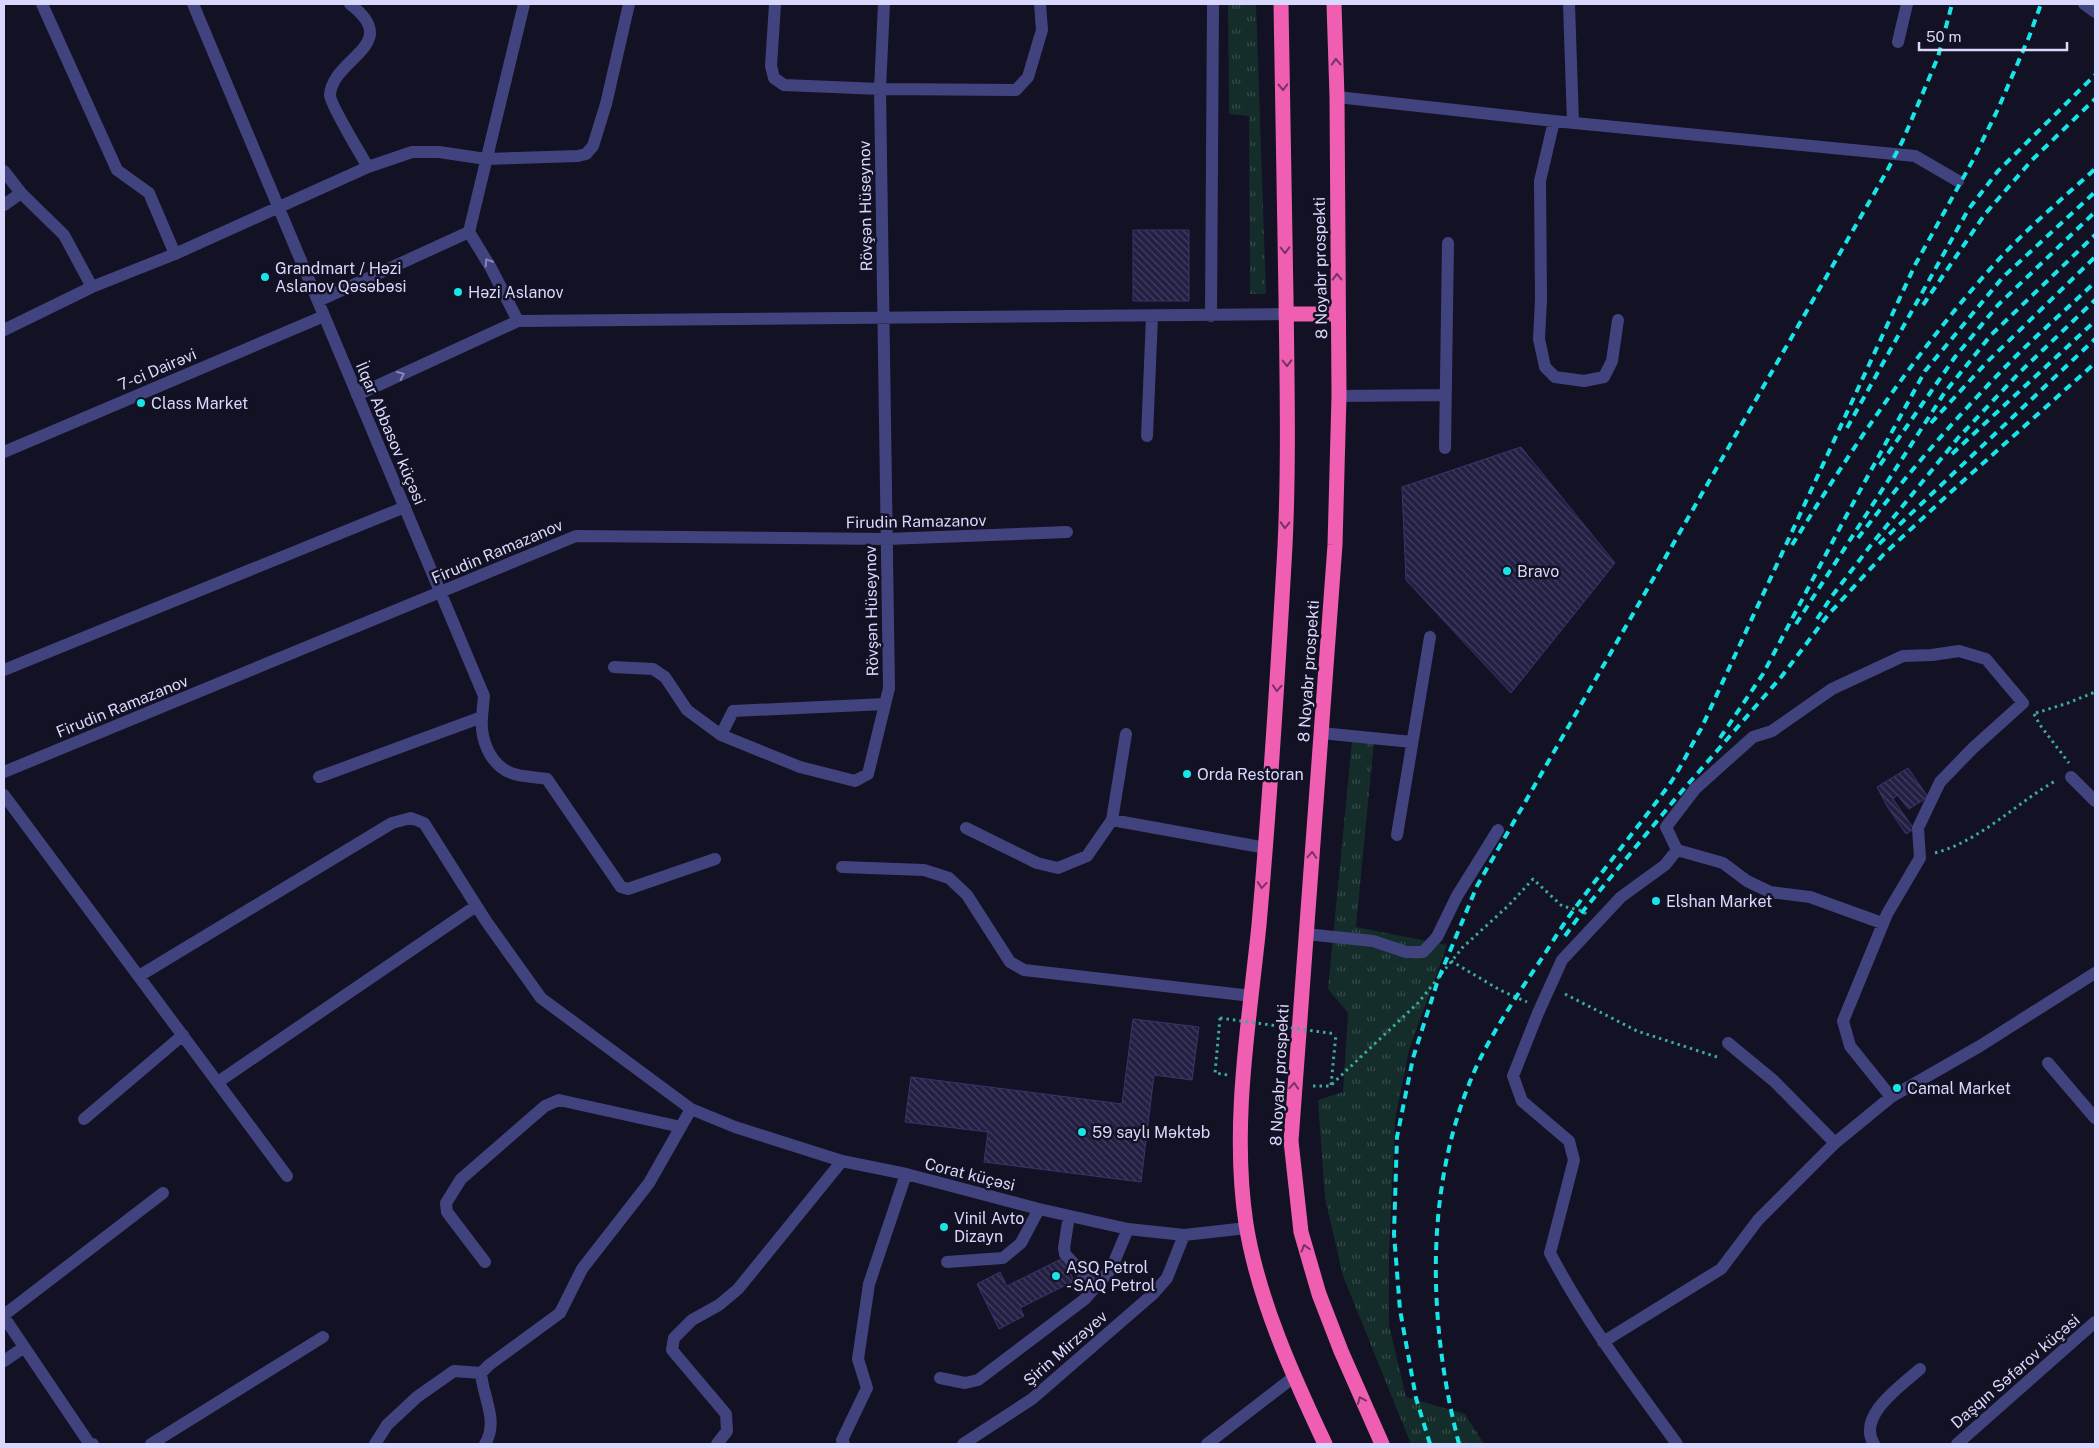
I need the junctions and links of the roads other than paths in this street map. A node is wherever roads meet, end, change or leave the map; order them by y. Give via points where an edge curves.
1 (42, 4) edge
2 (193, 4) edge
3 (350, 4) edge
4 (524, 4) edge
5 (629, 4) edge
6 (774, 4) edge
7 (884, 4) edge
8 (1040, 4) edge
9 (1213, 4) edge
10 (1281, 4) edge
11 (1334, 4) edge
12 (1569, 4) edge
13 (1907, 4) edge
14 (2084, 4) edge
15 (2095, 12) edge
16 (1898, 42) dead end
17 (880, 89) junction
18 (1337, 97) junction
19 (1554, 121) junction
20 (1573, 122) junction
21 (486, 158) junction
22 (368, 167) junction
23 (4, 171) edge
24 (1958, 181) dead end
25 (21, 192) junction
26 (4, 205) edge
27 (278, 206) junction
28 (469, 232) junction
29 (1448, 243) dead end
30 (175, 254) junction
31 (92, 287) junction
32 (318, 301) junction
33 (1286, 314) junction
34 (1338, 314) junction
35 (324, 316) junction
36 (1152, 316) junction
37 (1211, 316) junction
38 (882, 318) junction
39 (1618, 320) dead end
40 (518, 321) junction
41 (4, 330) edge
42 (357, 395) junction
43 (1446, 395) junction
44 (1339, 396) junction
45 (1147, 436) dead end
46 (1445, 448) dead end
47 (4, 452) edge
48 (405, 507) junction
49 (1067, 532) dead end
50 (887, 539) junction
51 (442, 592) junction
52 (1430, 637) dead end
53 (614, 667) dead end
54 (4, 670) edge
55 (885, 704) junction
56 (482, 716) junction
57 (1321, 733) junction
58 (1126, 734) dead end
59 (721, 735) junction
60 (1412, 742) junction
61 (4, 772) edge
62 (320, 777) dead end
63 (2071, 777) road end
64 (4, 795) edge
65 (2095, 801) edge
66 (1112, 820) junction
67 (966, 828) dead end
68 (1498, 830) dead end
69 (1397, 835) dead end
70 (1266, 848) junction
71 (1677, 850) junction
72 (715, 859) dead end
73 (842, 867) dead end
74 (476, 906) junction
75 (1882, 923) junction
76 (1306, 934) junction
77 (2095, 973) edge
78 (139, 976) junction
79 (1252, 996) junction
80 (183, 1035) junction
81 (1728, 1043) road end
82 (2048, 1063) dead end
83 (218, 1082) junction
84 (1891, 1097) junction
85 (692, 1109) junction
86 (2095, 1118) edge
87 (84, 1119) dead end
88 (681, 1127) junction
89 (1835, 1143) junction
90 (842, 1161) junction
91 (906, 1174) junction
92 (287, 1176) dead end
93 (163, 1193) dead end
94 (1039, 1209) junction
95 (1069, 1216) junction
96 (1247, 1228) junction
97 (1128, 1229) junction
98 (1184, 1235) junction
99 (485, 1262) dead end
100 (947, 1262) dead end
101 (1095, 1288) junction
102 (4, 1316) edge
103 (2095, 1322) edge
104 (323, 1337) dead end
105 (1603, 1342) junction
106 (23, 1348) junction
107 (4, 1361) edge
108 (1920, 1369) dead end
109 (481, 1373) junction
110 (1295, 1376) junction
111 (940, 1378) dead end
112 (1321, 1442) edge
113 (90, 1444) edge
114 (152, 1444) edge
115 (375, 1444) edge
116 (485, 1444) edge
117 (717, 1444) edge
118 (844, 1444) edge
119 (964, 1444) edge
120 (1207, 1444) edge
121 (1382, 1444) edge
122 (1677, 1444) edge
123 (1874, 1444) edge
124 (1957, 1444) edge

1 - 30 street via 117,170 149,193
2 - 27 street, İlqar Abbasov küçəsi
3 - 22 street via 364,15 369,32 368,44 333,81 330,97
4 - 21 street
5 - 21 street via 606,104 593,146 586,154
6 - 17 street via 771,66 774,78 784,85
7 - 17 street, Rövşən Hüseynov
8 - 17 street via 1042,30 1028,77 1016,90
9 - 37 street
10 -> 33 highway, 8 Noyabr prospekti
18 -> 11 highway, 8 Noyabr prospekti
12 - 20 street
13 - 16 street
14 - 15 street
17 - 38 street, Rövşən Hüseynov
18 - 19 street
34 -> 18 highway, 8 Noyabr prospekti
19 - 20 street
19 - 39 street via 1540,181 1539,339 1545,367 1555,377 1584,381 1604,377 1612,361
20 - 24 street via 1915,156
21 - 22 street via 412,152
21 - 28 street
22 - 27 street
23 - 25 street
25 - 26 street
25 - 31 street via 64,235
27 - 30 street
27 - 32 street, İlqar Abbasov küçəsi
28 - 32 street
40 -> 28 street
29 - 43 street
30 - 31 street
31 - 41 street
32 - 35 street, İlqar Abbasov küçəsi
33 - 34 highway
33 - 37 street
33 -> 70 highway, 8 Noyabr prospekti via 1285,540
34 - 44 highway, 8 Noyabr prospekti
35 - 42 street, İlqar Abbasov küçəsi
35 - 47 street, 7-ci Dairəvi
36 - 37 street
36 - 38 street
36 - 45 street
38 - 40 street
38 - 50 street, Rövşən Hüseynov
42 -> 40 street
42 - 48 street, İlqar Abbasov küçəsi
43 - 44 street
43 - 46 street
44 - 57 highway, 8 Noyabr prospekti via 1335,545
48 - 51 street, İlqar Abbasov küçəsi
48 - 54 street
49 - 50 street, Firudin Ramazanov
50 - 51 street, Firudin Ramazanov via 576,536
50 - 55 street, Rövşən Hüseynov via 889,688
51 - 56 street, İlqar Abbasov küçəsi via 484,696
51 - 61 street, Firudin Ramazanov
52 - 60 street
53 - 59 street, Rövşən Hüseynov via 652,669 665,677 687,710
55 - 59 street via 733,711
55 - 59 street, Rövşən Hüseynov via 868,774 855,781 800,767
56 - 62 street
56 - 72 street, İlqar Abbasov küçəsi via 481,728 487,749 499,765 512,774 547,779 621,887 628,889
57 - 60 street
76 -> 57 highway, 8 Noyabr prospekti
58 - 66 street
60 - 69 street
63 - 65 street
64 - 78 street
66 - 67 street via 1087,856 1058,868 1037,864
66 - 70 street
68 - 76 street via 1457,896 1437,937 1422,952 1406,952 1365,940
70 -> 79 highway, 8 Noyabr prospekti
71 - 75 street via 1723,863 1747,881 1770,892 1810,897
71 - 75 street via 1666,827 1695,789 1753,737 1772,730 1832,689 1903,656 1959,651 1986,659 2023,703 1940,782 1918,828 1920,858
71 - 105 street via 1665,865 1621,897 1562,960 1513,1076 1522,1100 1569,1141 1574,1160 1550,1253
73 - 79 street via 924,870 949,878 967,895 1010,962 1024,970
74 - 78 street, Corat küçəsi via 424,823 411,818 392,823
74 - 83 street
74 - 85 street, Corat küçəsi via 541,998
75 - 84 street via 1843,1021 1850,1046
121 -> 76 highway, 8 Noyabr prospekti via 1334,1335 1301,1232 1291,1141
77 - 84 street via 1980,1046
78 - 80 street
79 - 96 highway, 8 Noyabr prospekti via 1239,1134
80 - 83 street
80 - 87 street
81 - 89 street via 1774,1081
82 - 86 street
83 - 92 street
84 - 89 street
85 - 88 street
85 - 90 street, Corat küçəsi via 734,1127
88 - 99 street via 559,1100 545,1106 462,1179 446,1203 447,1212
88 - 109 street via 649,1183 582,1270 560,1313
89 - 105 street via 1758,1220 1721,1269
90 - 91 street, Corat küçəsi
90 - 117 street via 738,1289 692,1320 674,1338 672,1350 726,1414 727,1431
91 - 94 street, Corat küçəsi
91 - 118 street via 869,1284 858,1359 867,1388 842,1440
93 - 102 street
94 - 95 street, Corat küçəsi
94 - 100 street via 1021,1243 1003,1258
95 - 97 street, Corat küçəsi
95 - 101 street via 1065,1254
96 - 98 street, Corat küçəsi
96 - 110 highway, 8 Noyabr prospekti via 1267,1307
97 - 98 street, Corat küçəsi
97 - 101 street via 1111,1269
98 - 119 street, Şirin Mirzəyev via 1167,1278 1153,1294 1032,1399
101 - 111 street via 1086,1299 978,1380 965,1383
102 - 106 street
103 - 124 street, Daşqın Səfərov küçəsi
104 - 114 street
105 - 122 street
106 - 107 street
106 - 113 street
108 - 123 street via 1878,1407 1870,1422
109 - 115 street via 454,1371 417,1397 387,1425
109 - 116 street via 492,1424
110 - 112 highway, 8 Noyabr prospekti
110 - 120 street

